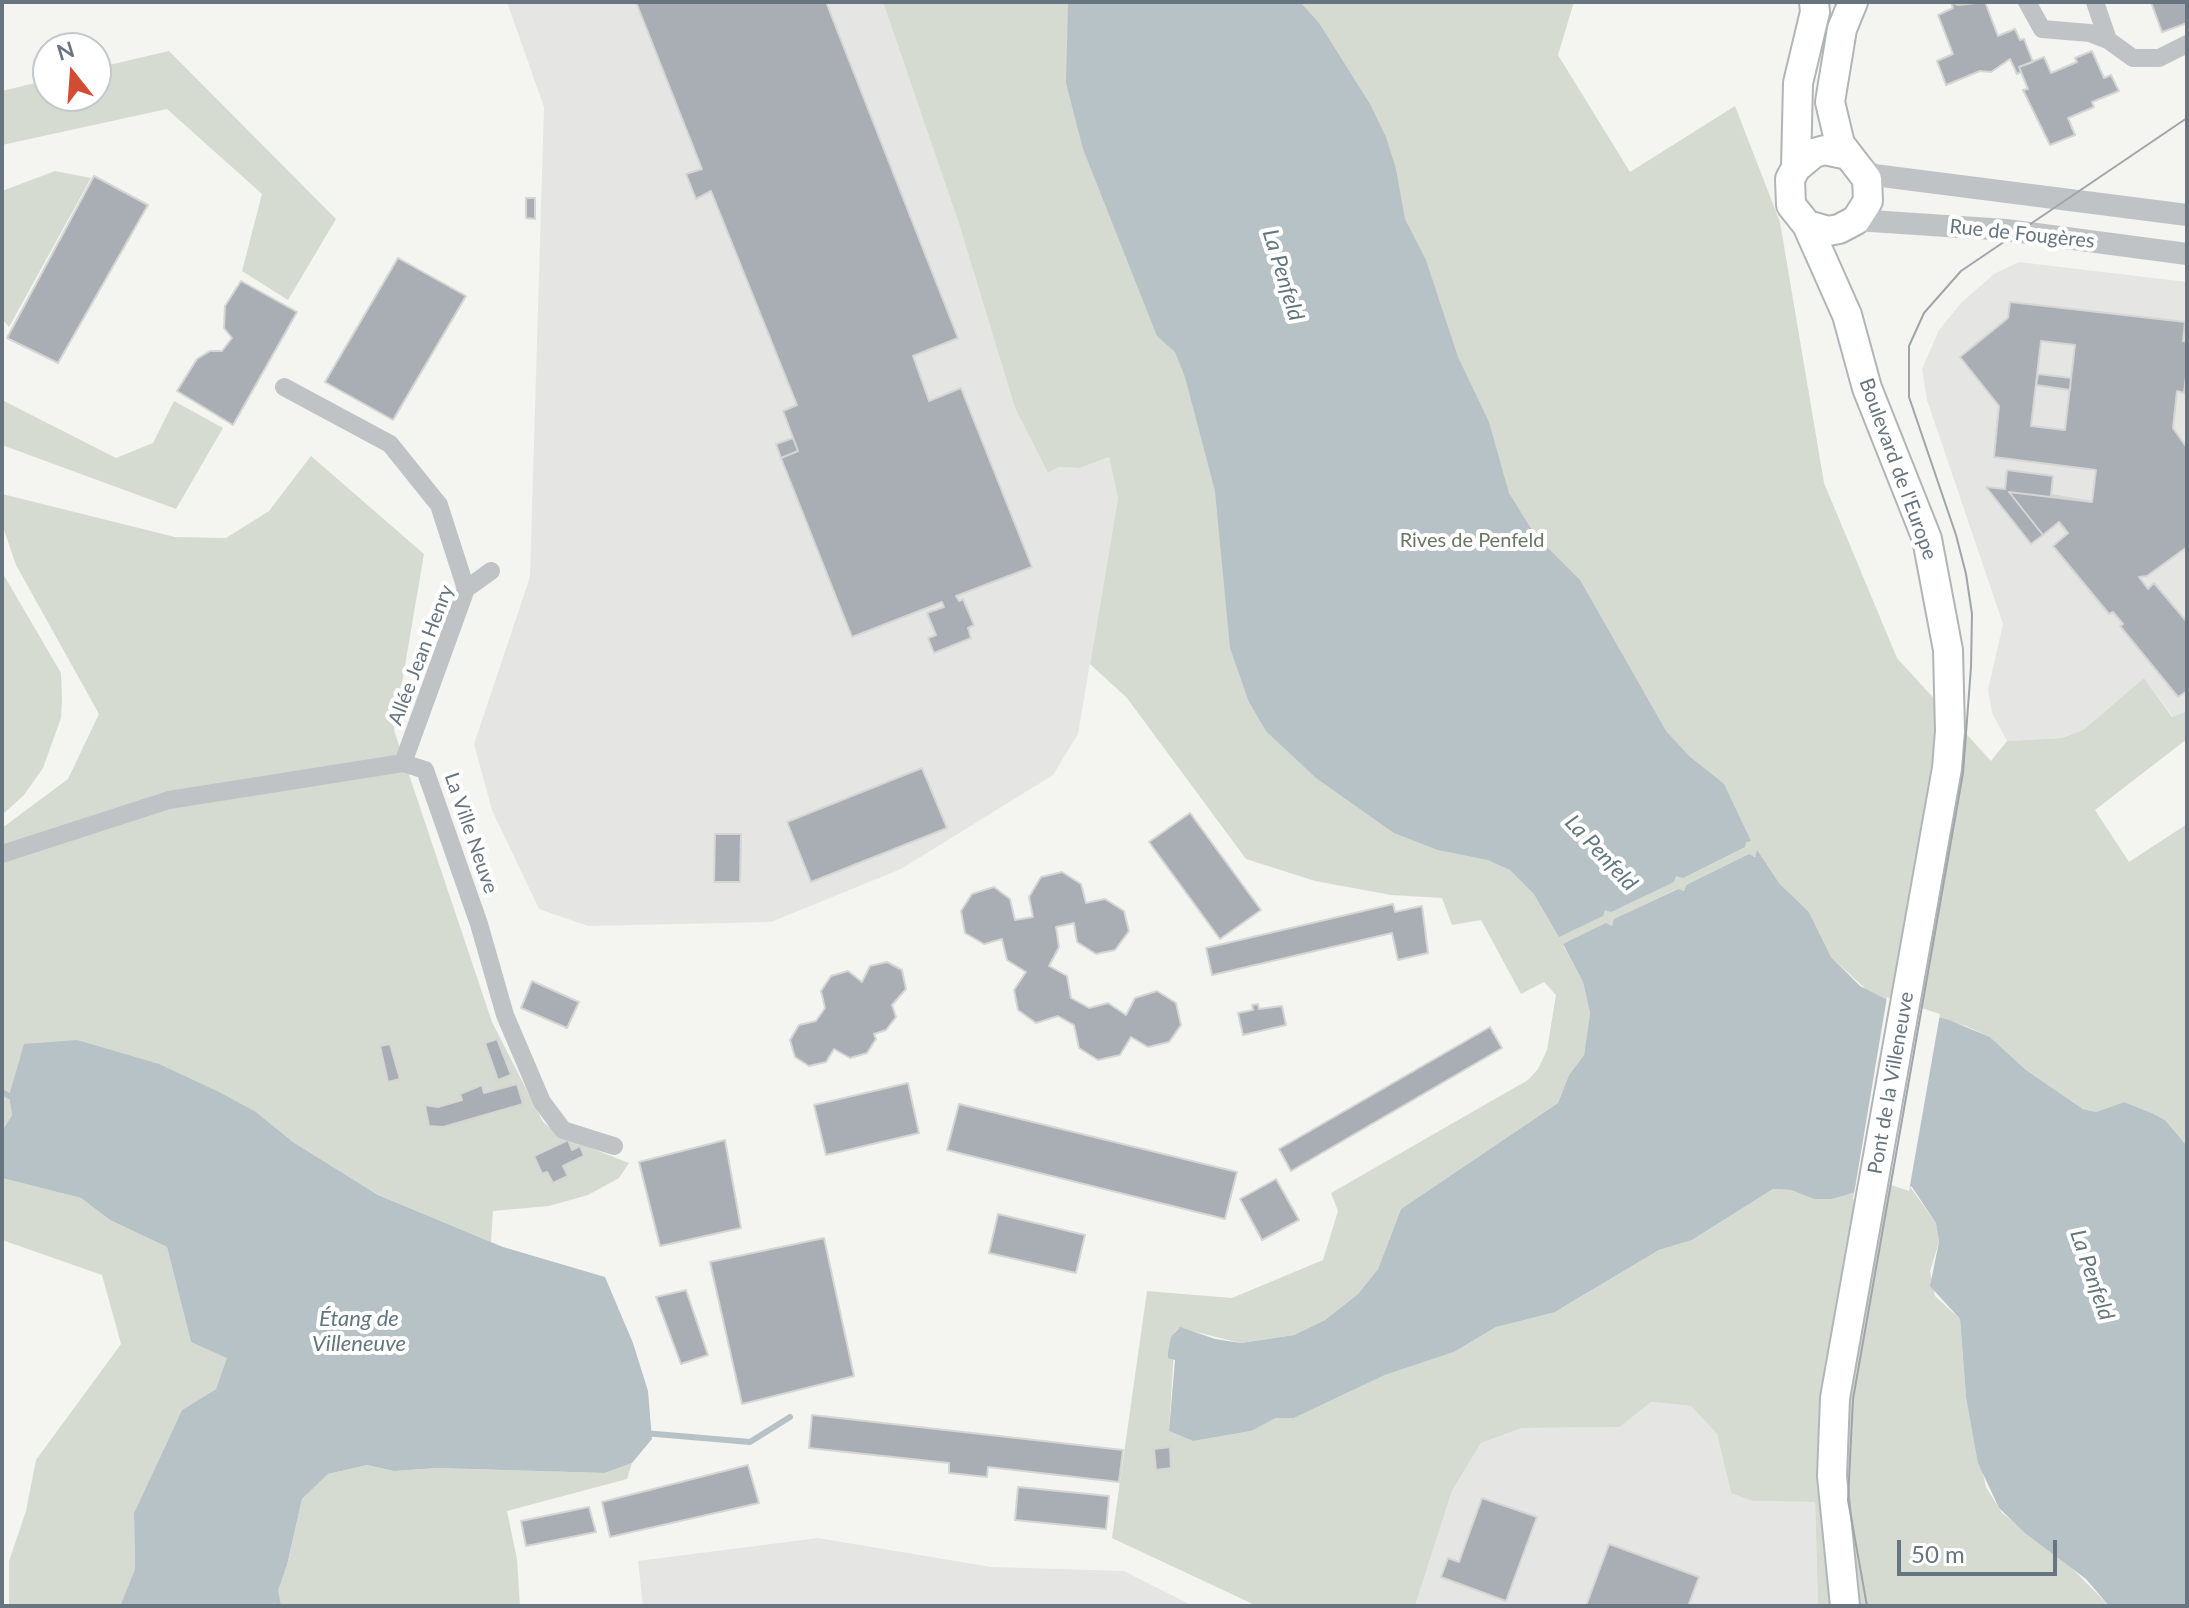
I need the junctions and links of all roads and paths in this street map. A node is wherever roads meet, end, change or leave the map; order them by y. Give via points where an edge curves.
1 (1814, 2) edge
2 (1853, 2) edge
3 (2027, 2) edge
4 (2095, 2) edge
5 (2108, 40) junction
6 (2187, 44) edge
7 (1855, 162) junction
8 (1796, 168) junction
9 (2187, 215) edge
10 (1853, 222) junction
11 (1807, 225) junction
12 (2187, 254) edge
13 (1847, 315) junction
14 (284, 387) dead end
15 (491, 571) dead end
16 (466, 589) junction
17 (403, 763) junction
18 (1947, 768) joint
19 (2, 854) edge
20 (614, 1146) dead end
21 (1845, 1606) edge

1 - 8 main road, Boulevard de l'Europe via 1798,83
2 - 7 main road, Boulevard de l'Europe via 1842,29 1830,102 1840,144
3 - 5 street via 2042,29
4 - 5 street
5 - 6 street via 2133,58 2159,58
7 - 8 main road via 1825,150
7 - 9 street, Rue de Fougères via 1874,175
7 - 10 main road, Boulevard de l'Europe via 1867,179 1868,201
8 - 11 main road, Boulevard de l'Europe via 1788,192
10 - 11 main road via 1828,231
10 - 12 street, Rue de Fougères via 2006,230
10 - 13 main road, Boulevard de l'Europe via 1842,261
11 - 13 main road, Boulevard de l'Europe
13 - 18 main road, Boulevard de l'Europe via 1867,388 1917,511 1935,572 1948,650
14 - 16 street via 390,444 439,505
15 - 16 street, Allée Jean Henry
16 - 17 street, Allée Jean Henry
17 - 19 street via 169,800
17 - 20 street, La Ville Neuve via 425,770 505,1015 542,1102 563,1130
18 - 21 main road, Pont de la Villeneuve via 1835,1398 1832,1476

